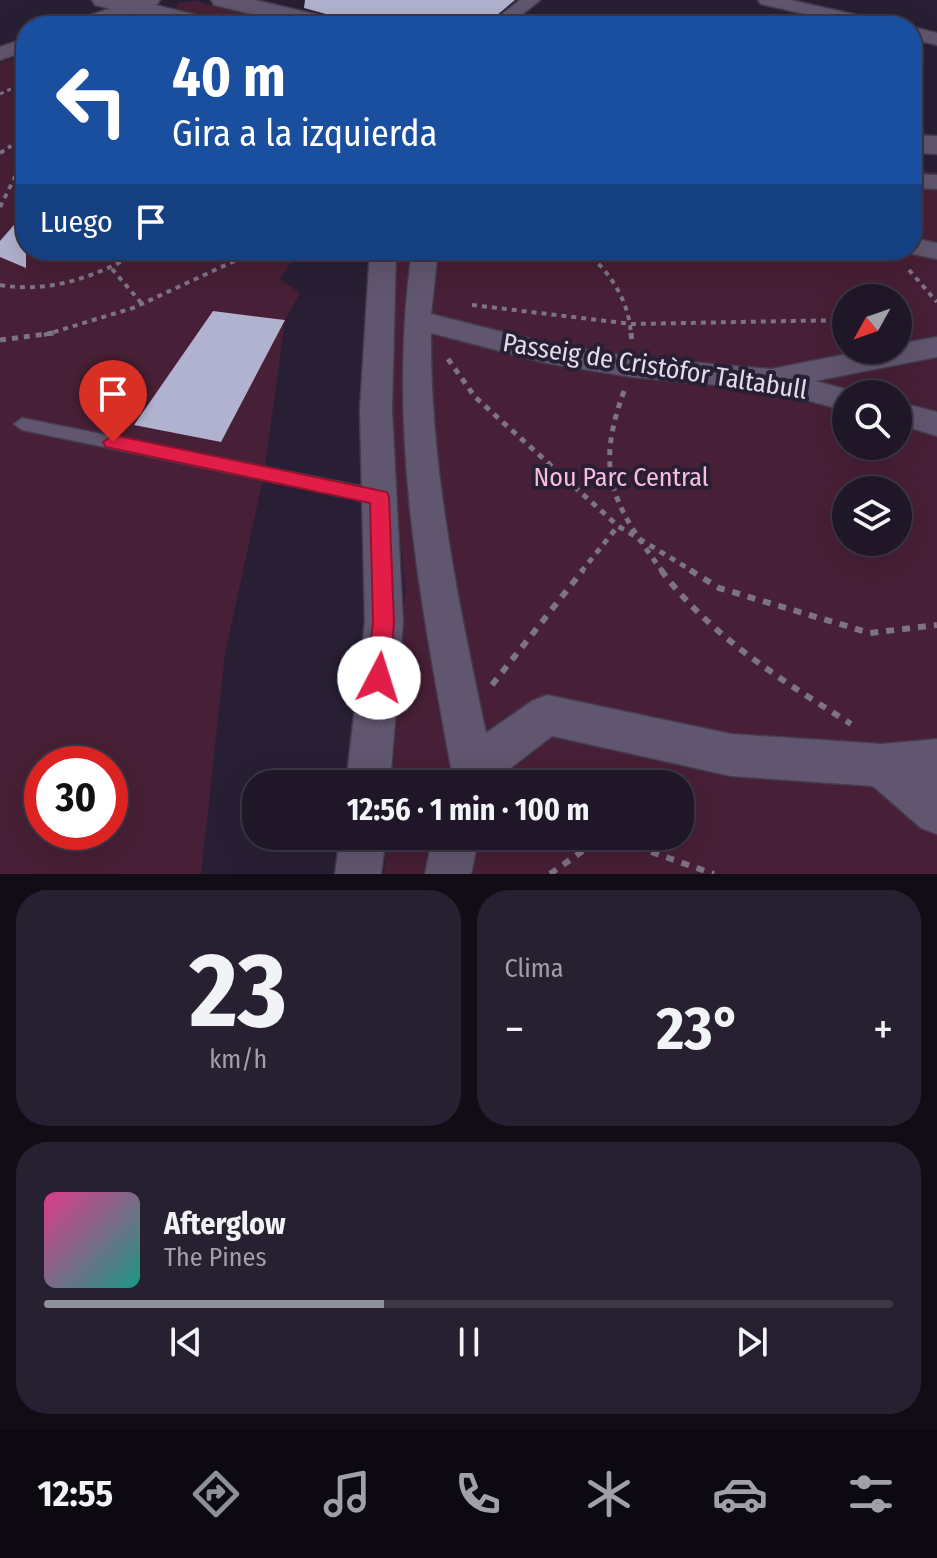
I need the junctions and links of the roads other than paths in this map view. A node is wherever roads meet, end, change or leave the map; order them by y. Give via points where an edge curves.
1 (104, 0) edge
2 (223, 0) edge
3 (531, 0) edge
4 (767, 0) edge
5 (800, 3) edge
6 (161, 8) edge
7 (253, 11) edge
8 (124, 16) edge
9 (184, 16) edge
10 (280, 16) edge
11 (509, 16) edge
12 (846, 16) edge
13 (383, 260) edge
14 (424, 260) edge
15 (418, 317) junction
16 (937, 347) edge
17 (770, 379) junction
18 (832, 396) edge
19 (912, 417) edge
20 (22, 424) dead end
21 (937, 424) edge
22 (380, 497) junction
23 (873, 748) junction
24 (937, 760) edge
25 (369, 770) edge
26 (469, 770) edge
27 (478, 770) edge
28 (937, 812) edge
29 (361, 850) edge
30 (453, 850) edge
31 (358, 874) edge
32 (448, 874) edge

1 - 6 street
2 - 7 street
3 - 11 street
4 - 5 street
5 - 12 street
6 - 7 street
6 - 8 street
6 - 9 street
7 - 10 street
13 - 22 street via 376,410
14 - 15 street
15 - 17 street, Passeig de Cristòfor Taltabull via 546,353
15 - 26 street via 419,434 433,557
16 - 17 street
17 - 18 street, Passeig de Cristòfor Taltabull
19 - 21 street
20 - 22 lane
22 - 25 street via 384,622
23 - 24 street
23 - 27 street via 731,755 547,715
23 - 28 street
29 - 31 street
30 - 32 street

